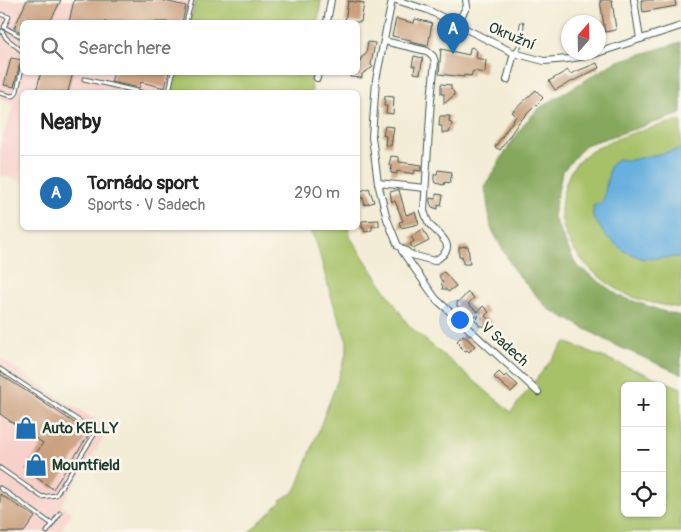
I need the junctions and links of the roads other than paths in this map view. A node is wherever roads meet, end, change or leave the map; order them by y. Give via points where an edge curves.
1 (192, 0) edge
2 (331, 0) edge
3 (394, 0) edge
4 (466, 0) edge
5 (634, 0) edge
6 (0, 14) edge
7 (187, 20) edge
8 (327, 20) edge
9 (457, 24) junction
10 (522, 24) dead end
11 (681, 26) edge
12 (2, 30) edge
13 (20, 35) edge
14 (640, 39) junction
15 (384, 41) junction
16 (20, 49) edge
17 (606, 49) edge
18 (514, 53) junction
19 (562, 60) edge
20 (20, 75) edge
21 (172, 75) edge
22 (84, 79) dead end
23 (507, 80) dead end
24 (132, 90) edge
25 (169, 90) edge
26 (0, 93) edge
27 (378, 183) junction
28 (425, 188) junction
29 (398, 246) junction
30 (0, 369) edge
31 (538, 392) dead end
32 (0, 468) edge
33 (0, 488) edge
34 (60, 513) dead end
35 (52, 524) junction
36 (47, 532) edge

1 - 7 lane
2 - 8 street
3 - 9 street, Okružní via 428,10
3 - 15 street, V Sadech
4 - 9 street via 467,6
5 - 14 street
6 - 12 lane via 9,17
9 - 18 street, Okružní
10 - 18 lane via 520,45
11 - 14 street, Okružní
12 - 13 lane
12 - 16 lane via 6,38
14 - 17 street, Okružní
15 - 27 street, V Sadech via 376,80 372,137
15 - 28 street via 427,51 435,62
18 - 19 street, Okružní via 544,61
18 - 23 street
20 - 26 lane via 15,95
21 - 25 lane
22 - 24 lane
27 - 28 street
27 - 29 street, V Sadech
28 - 29 street via 424,211 429,224 447,241 444,256 434,260 412,255
29 - 31 street, V Sadech via 436,299
30 - 32 lane via 96,432 56,494 42,496
33 - 35 lane
34 - 35 lane
35 - 36 lane

